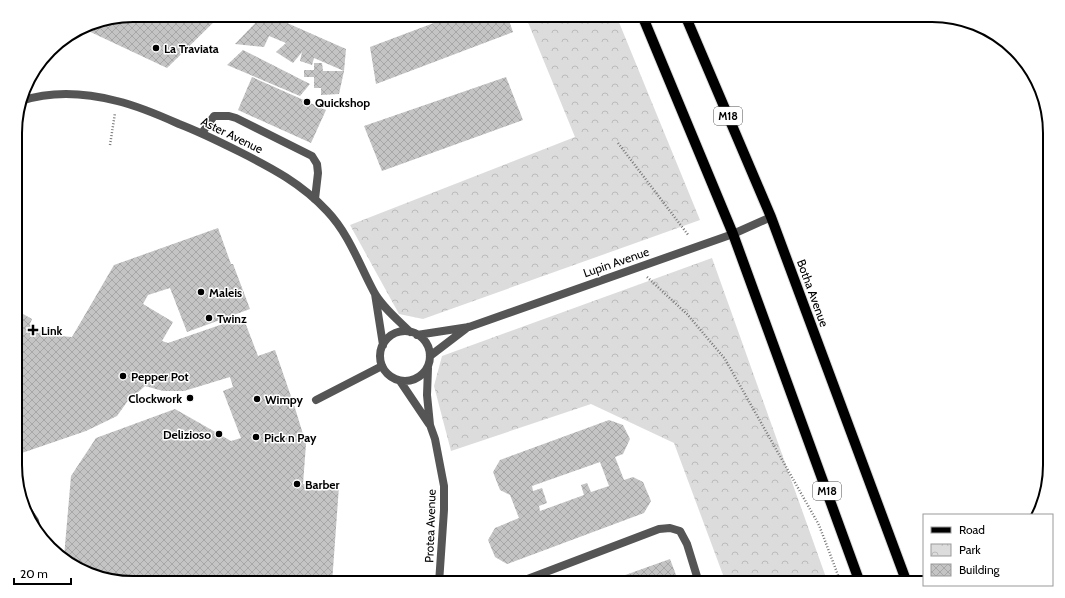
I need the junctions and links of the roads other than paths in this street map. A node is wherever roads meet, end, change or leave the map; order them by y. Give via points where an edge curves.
1 (645, 22) edge
2 (688, 22) edge
3 (27, 99) edge
4 (202, 133) junction
5 (315, 199) junction
6 (771, 217) junction
7 (733, 234) junction
8 (375, 293) junction
9 (469, 327) junction
10 (414, 333) junction
11 (383, 345) junction
12 (430, 356) junction
13 (382, 366) junction
14 (428, 368) junction
15 (400, 381) junction
16 (316, 400) dead end
17 (430, 425) junction
18 (439, 576) edge
19 (535, 576) edge
20 (697, 576) edge
21 (857, 576) edge
22 (904, 576) edge

1 - 7 main road, M18
2 - 6 main road, Botha Avenue / M18
3 - 4 street, Aster Avenue via 59,95 116,100
4 - 5 street, Aster Avenue via 281,173
4 - 5 street via 214,116 229,116 312,156 318,164
5 - 8 street, Aster Avenue via 328,212 349,242
6 - 7 street, Lupin Avenue
6 - 22 main road, Botha Avenue / M18
7 - 9 street, Lupin Avenue
7 - 21 main road, M18
8 - 10 street, Aster Avenue via 388,310
8 - 11 street, Aster Avenue
9 - 10 street, Lupin Avenue
9 - 12 street, Lupin Avenue
10 - 11 street via 398,333
10 - 12 street via 427,344
11 - 13 street via 380,359
12 - 14 street
13 - 15 street via 389,376
13 - 16 street
14 - 15 street via 413,380
14 - 17 street, Protea Avenue
15 - 17 street, Protea Avenue
17 - 18 street, Protea Avenue via 444,486
19 - 20 street via 659,529 670,528 680,531

